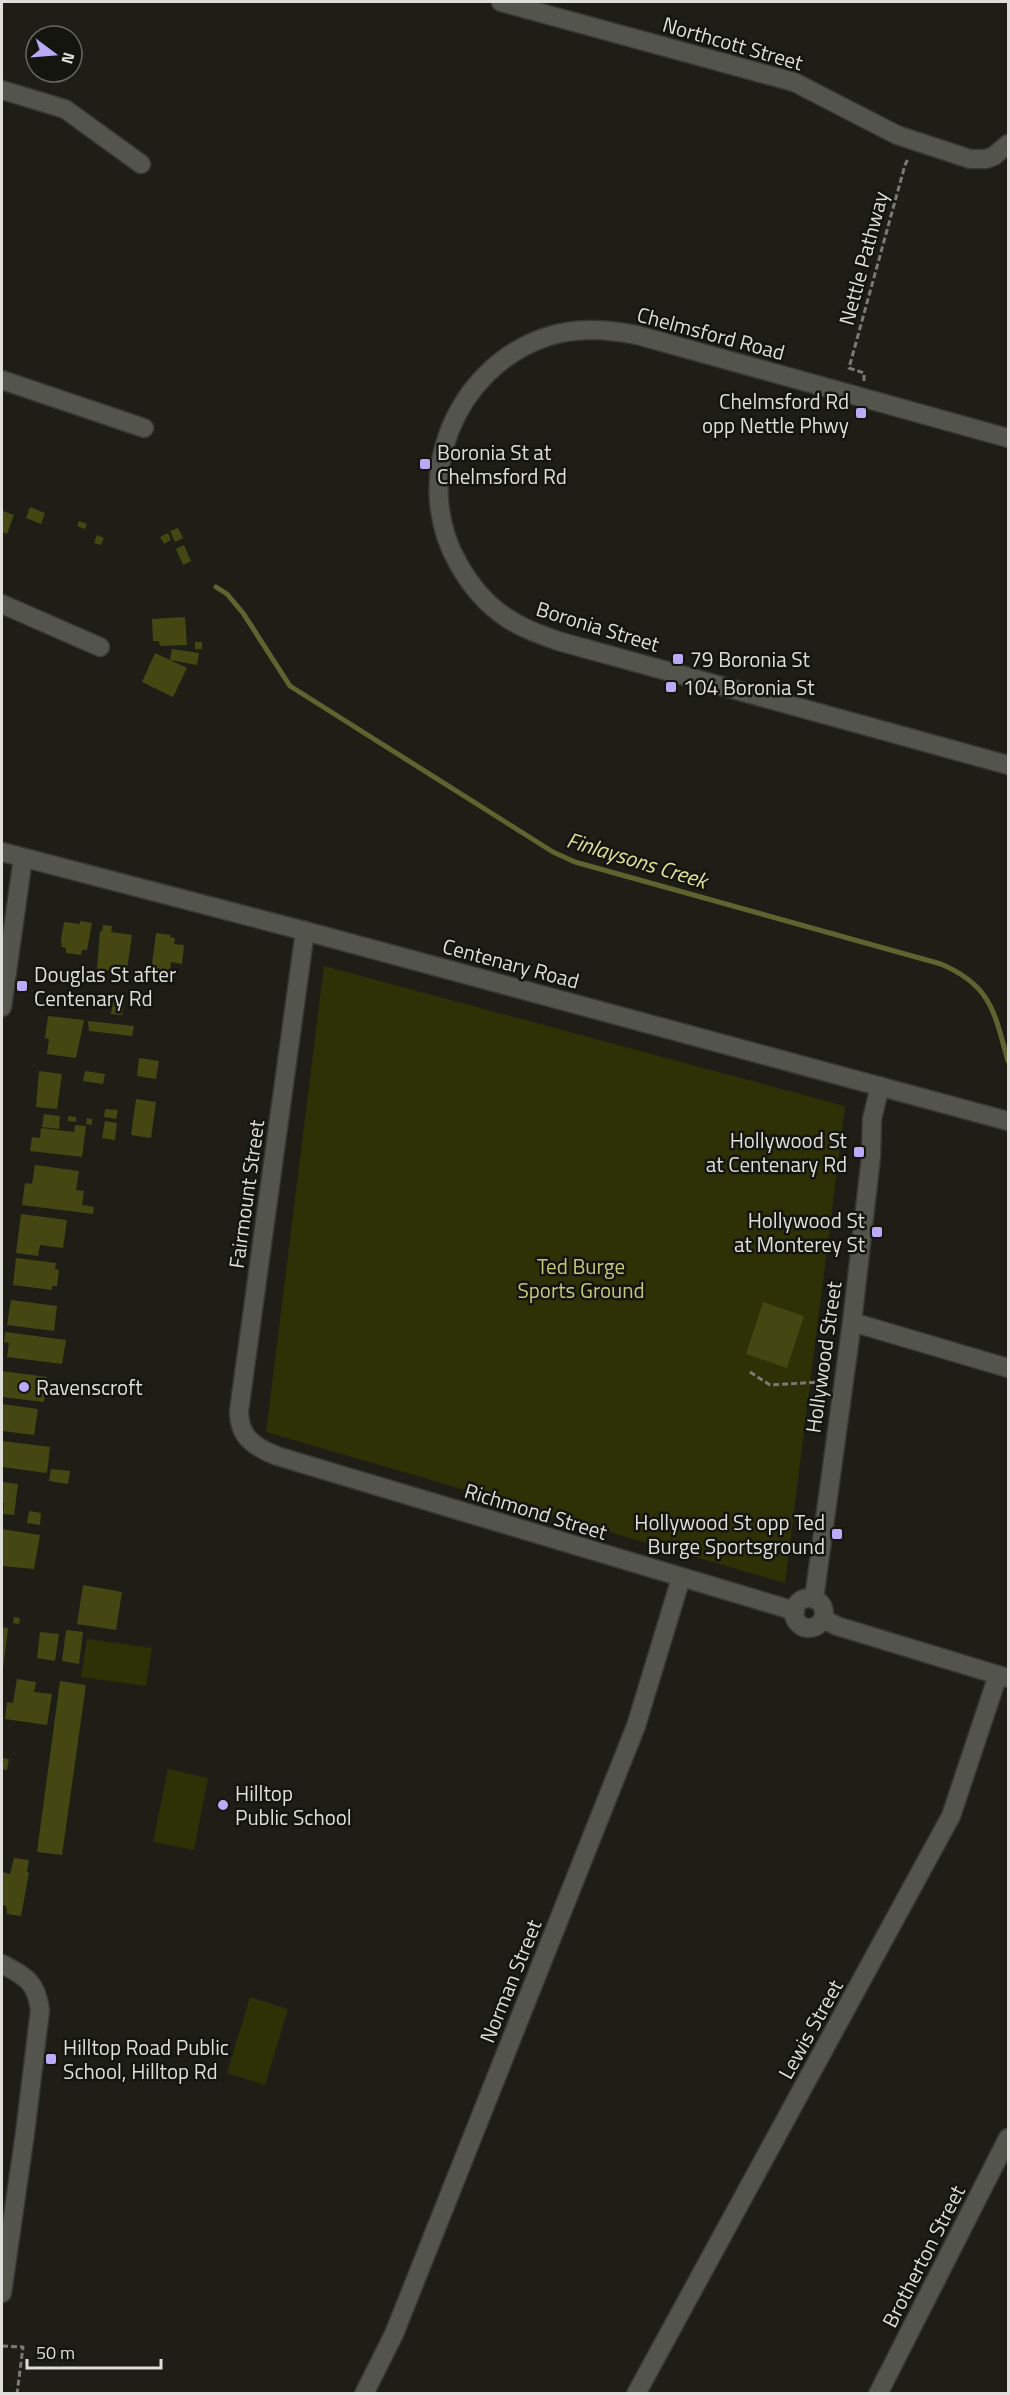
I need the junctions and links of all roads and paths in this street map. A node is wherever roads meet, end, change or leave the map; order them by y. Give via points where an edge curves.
1 (501, 2) edge
2 (2, 90) edge
3 (1008, 144) edge
4 (915, 161) dead end
5 (141, 164) dead end
6 (2, 380) edge
7 (863, 397) junction
8 (144, 428) dead end
9 (1008, 438) edge
10 (446, 442) joint
11 (2, 604) edge
12 (100, 647) dead end
13 (1008, 765) edge
14 (2, 852) edge
15 (23, 858) junction
16 (304, 931) junction
17 (2, 1007) edge
18 (880, 1086) junction
19 (1008, 1121) edge
20 (852, 1322) junction
21 (1008, 1368) edge
22 (750, 1372) dead end
23 (820, 1382) dead end
24 (266, 1451) joint
25 (681, 1578) junction
26 (814, 1599) junction
27 (795, 1611) junction
28 (823, 1619) junction
29 (1003, 1677) edge
30 (2, 1964) edge
31 (1008, 2138) edge
32 (2, 2293) edge
33 (2, 2346) edge
34 (17, 2394) edge
35 (364, 2394) edge
36 (636, 2394) edge
37 (878, 2394) edge

1 - 3 street, Northcott Street via 794,82 897,135 970,159 986,159
2 - 5 street via 65,109
4 - 7 path, Nettle Pathway via 906,162 849,368 864,373
6 - 8 street
7 - 9 street, Chelmsford Road
7 - 10 street, Chelmsford Road via 637,335 576,330 530,344 501,363 466,398
10 - 13 street, Boronia Street via 438,492 441,520 469,583 503,616 558,641
11 - 12 street
14 - 15 street, Centenary Road
15 - 16 street, Centenary Road
15 - 17 street
16 - 18 street, Centenary Road
16 - 24 street, Fairmount Street via 239,1411 241,1430 249,1441
18 - 19 street, Centenary Road
18 - 20 street, Hollywood Street via 872,1119
20 - 21 street
20 - 26 street, Hollywood Street
22 - 23 path via 770,1385
24 - 25 street, Richmond Street
25 - 27 street, Richmond Street
25 - 35 street, Norman Street via 636,1726 394,2334
26 - 27 street via 802,1600
26 - 28 street via 823,1607
27 - 28 street via 798,1622 805,1627 817,1626
28 - 29 street
29 - 36 street, Lewis Street via 951,1816
30 - 32 street via 34,1986 40,2010
31 - 37 street, Brotherton Street
33 - 34 path via 23,2347

